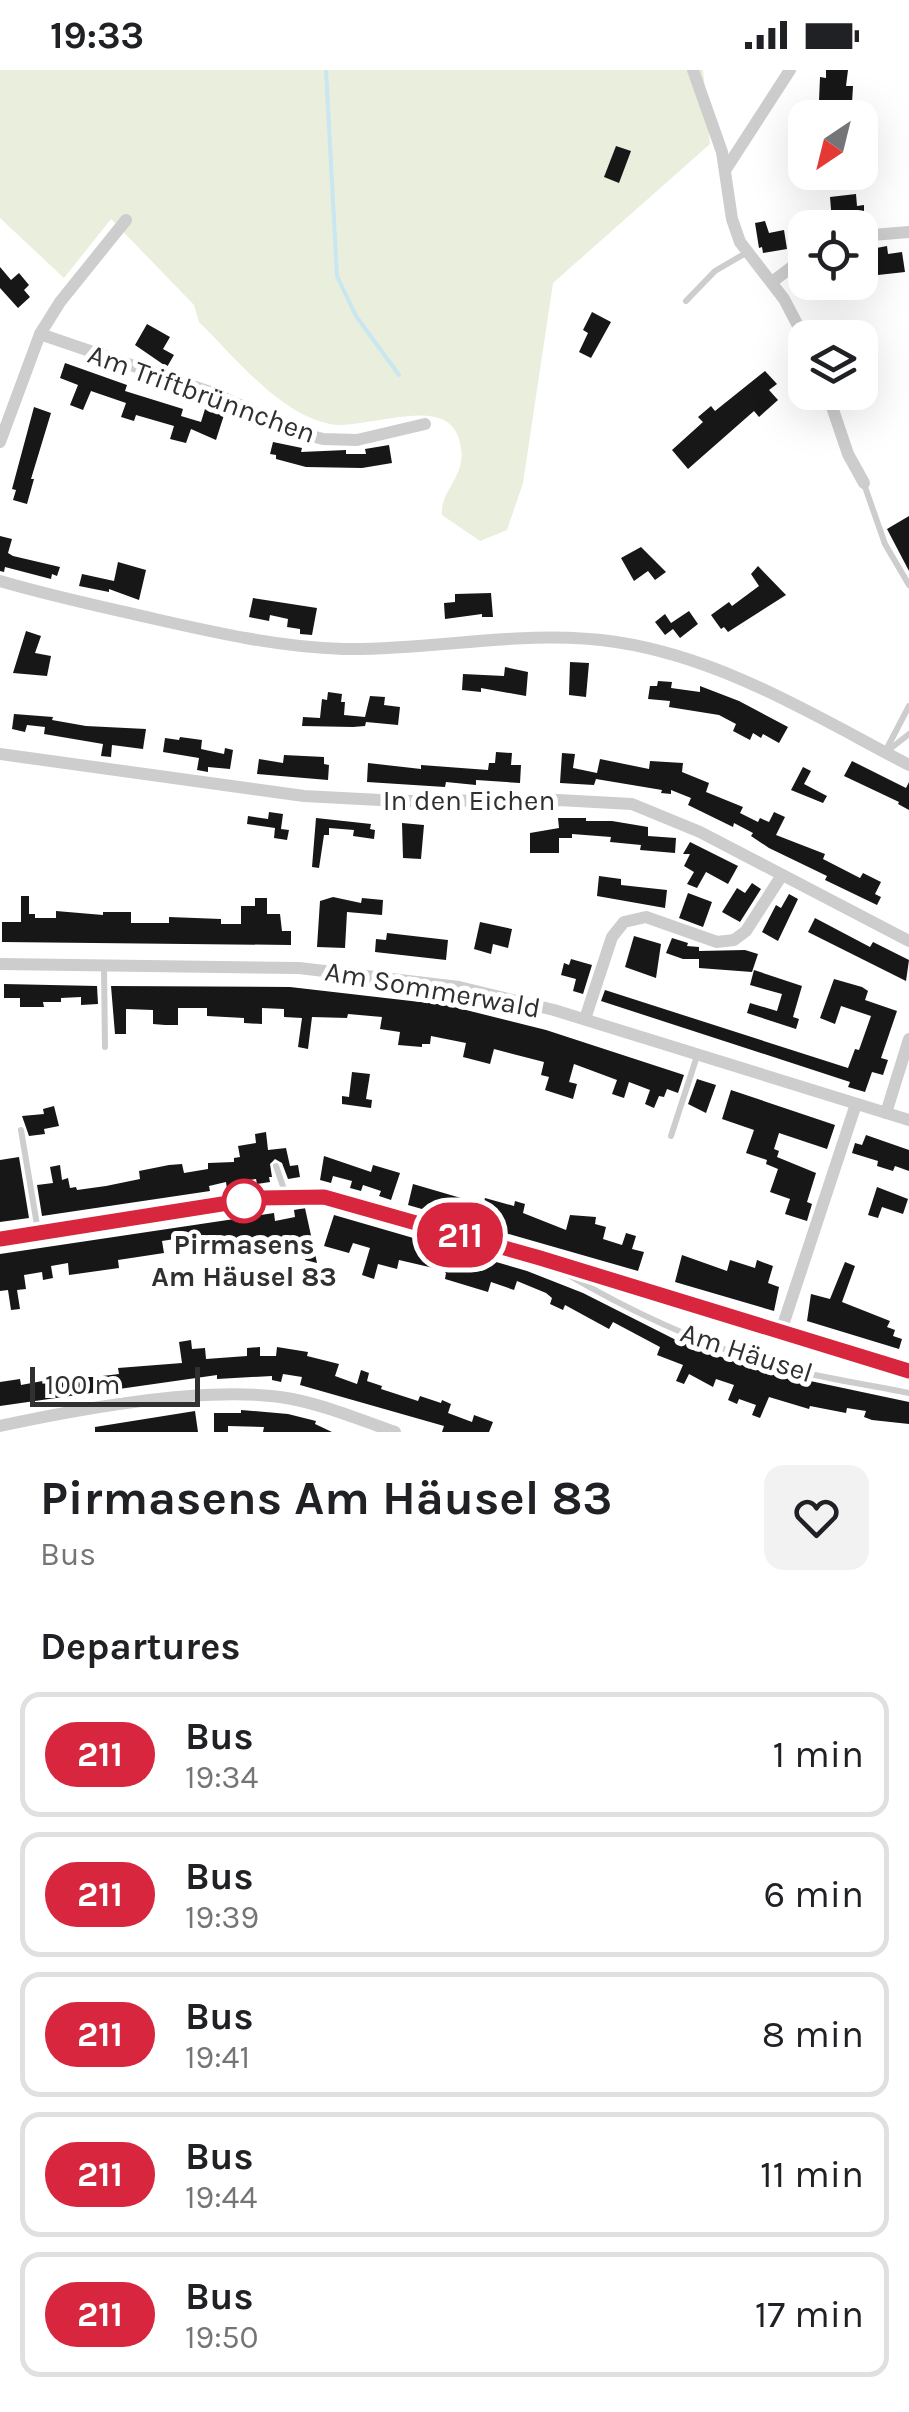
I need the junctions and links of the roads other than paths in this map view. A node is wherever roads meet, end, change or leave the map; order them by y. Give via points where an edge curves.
1 (693, 70) edge
2 (790, 70) edge
3 (726, 169) junction
4 (126, 220) dead end
5 (909, 232) edge
6 (878, 235) edge
7 (746, 253) junction
8 (788, 270) edge
9 (772, 282) junction
10 (686, 301) dead end
11 (794, 320) edge
12 (40, 334) junction
13 (833, 410) edge
14 (425, 424) dead end
15 (0, 442) edge
16 (864, 483) joint
17 (0, 580) edge
18 (909, 585) edge
19 (909, 706) edge
20 (909, 734) edge
21 (885, 753) junction
22 (0, 754) edge
23 (909, 766) edge
24 (782, 875) junction
25 (909, 940) edge
26 (0, 964) edge
27 (104, 965) junction
28 (585, 1019) junction
29 (909, 1038) edge
30 (105, 1047) dead end
31 (698, 1054) junction
32 (856, 1104) junction
33 (886, 1113) junction
34 (909, 1120) edge
35 (21, 1130) dead end
36 (671, 1136) dead end
37 (276, 1166) dead end
38 (286, 1196) junction
39 (38, 1232) junction
40 (0, 1239) edge
41 (540, 1258) junction
42 (781, 1330) junction
43 (909, 1371) edge
44 (909, 1393) edge
45 (0, 1426) edge
46 (395, 1432) edge

1 - 3 street
2 - 3 street
3 - 7 street via 732,219
4 - 12 street
5 - 6 street
7 - 9 street
7 - 10 lane via 715,271
8 - 9 street
9 - 11 street
12 - 14 street, Am Triftbrünnchen via 323,439 357,440
12 - 15 street
13 - 16 street
16 - 18 lane via 885,544
17 - 21 street via 208,631 304,646 616,642 738,677
19 - 21 lane
20 - 21 lane
21 - 23 street
22 - 24 street, In den Eichen via 304,796 632,804
24 - 25 street, In den Eichen
24 - 28 street via 734,940 717,942 646,918 624,922 612,937
26 - 27 street, Am Sommerwald
27 - 28 street, Am Sommerwald via 382,976 459,987
27 - 30 lane
28 - 31 street, Am Sommerwald
29 - 33 street
31 - 32 street, Am Sommerwald
31 - 36 lane
32 - 33 street, Am Sommerwald
32 - 42 street
33 - 34 street, Am Sommerwald
35 - 39 lane
37 - 38 lane
38 - 39 street, Am Häusel
38 - 41 street, Am Häusel via 350,1202
39 - 40 street, Am Häusel
41 - 42 street, Am Häusel
41 - 44 lane, Am Häusel via 726,1350
42 - 43 street, Am Häusel
45 - 46 street via 236,1395 292,1399

